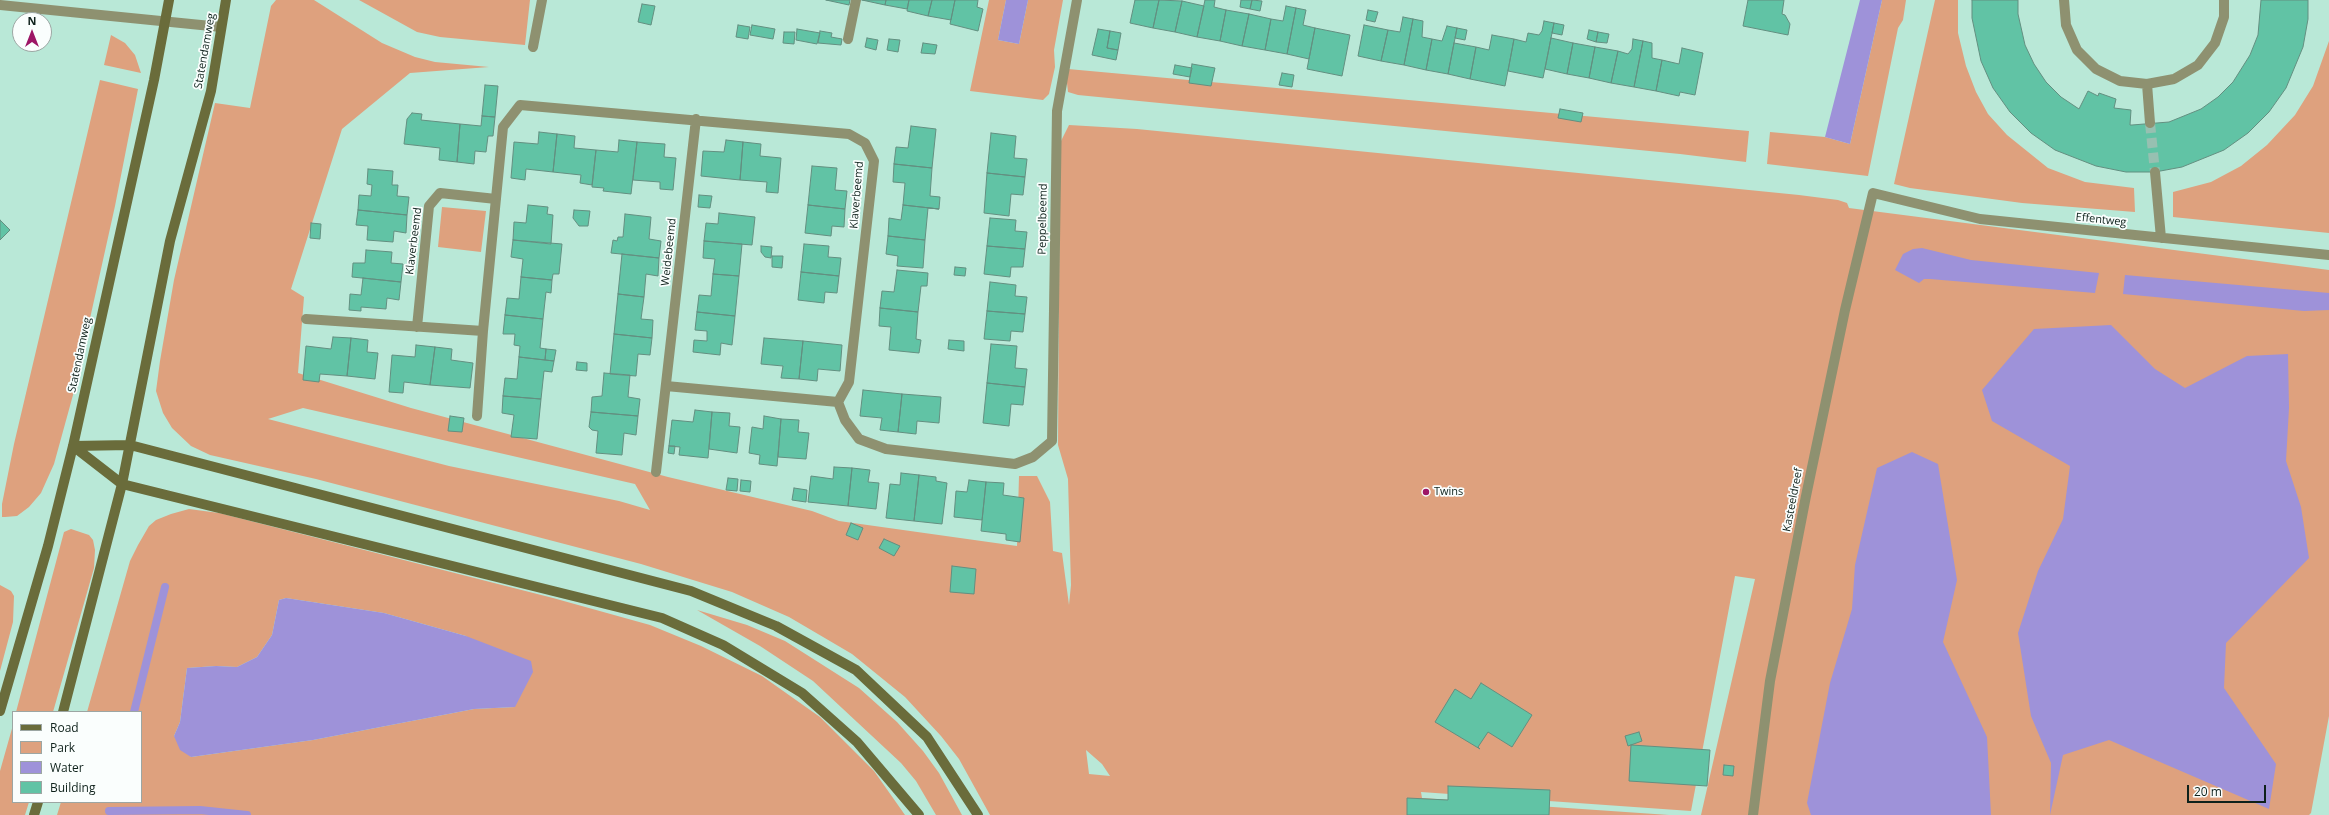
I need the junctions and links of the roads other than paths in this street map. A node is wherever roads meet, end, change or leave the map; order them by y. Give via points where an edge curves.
1 (169, 0) edge
2 (226, 0) edge
3 (542, 0) edge
4 (856, 0) edge
5 (1077, 0) edge
6 (2064, 0) edge
7 (2224, 0) edge
8 (0, 5) edge
9 (165, 21) junction
10 (221, 27) junction
11 (848, 39) dead end
12 (533, 47) dead end
13 (2147, 84) junction
14 (696, 119) junction
15 (2150, 123) tunnel mouth
16 (2154, 172) tunnel mouth
17 (1874, 193) joint
18 (496, 199) junction
19 (2161, 238) junction
20 (2329, 255) edge
21 (306, 319) dead end
22 (417, 327) junction
23 (483, 331) junction
24 (666, 386) junction
25 (838, 402) junction
26 (477, 416) dead end
27 (130, 445) junction
28 (73, 446) junction
29 (656, 472) dead end
30 (122, 484) junction
31 (0, 711) edge
32 (63, 711) edge
33 (38, 803) edge
34 (34, 815) edge
35 (919, 815) edge
36 (978, 815) edge
37 (1753, 815) edge

1 - 9 main road, Statendamweg
2 - 10 main road, Statendamweg
3 - 12 street
4 - 11 street
5 - 25 street, Peppelbeemd via 1056,111 1052,441 1033,457 1015,464 886,449 859,439 845,420
6 - 13 street via 2066,25 2078,50 2096,69 2120,81
7 - 13 street via 2224,16 2215,43 2198,65 2174,79
8 - 9 street
9 - 10 street
9 - 28 main road, Statendamweg
10 - 27 main road, Statendamweg via 211,91 170,241
13 - 15 street
14 - 18 street, Klaverbeemd via 520,105 503,127
14 - 24 street, Weidebeemd
14 - 25 street, Klaverbeemd via 849,134 865,143 874,161 849,382
16 - 19 street
17 - 19 street, Effentweg via 1980,219
17 - 37 street, Kasteeldreef via 1806,496 1770,681
18 - 22 street, Klaverbeemd via 440,193 429,206
18 - 23 street, Klaverbeemd
19 - 20 street, Effentweg
21 - 22 street
22 - 23 street
23 - 26 street, Klaverbeemd
24 - 25 street
24 - 29 street, Weidebeemd
27 - 28 main road
27 - 30 main road, Statendamweg
27 - 36 main road via 691,591 776,626 856,670 927,736
28 - 30 main road
28 - 31 main road, Statendamweg via 48,546
30 - 32 main road, Statendamweg
30 - 35 main road via 662,618 723,645 802,693 857,742
33 - 34 main road

